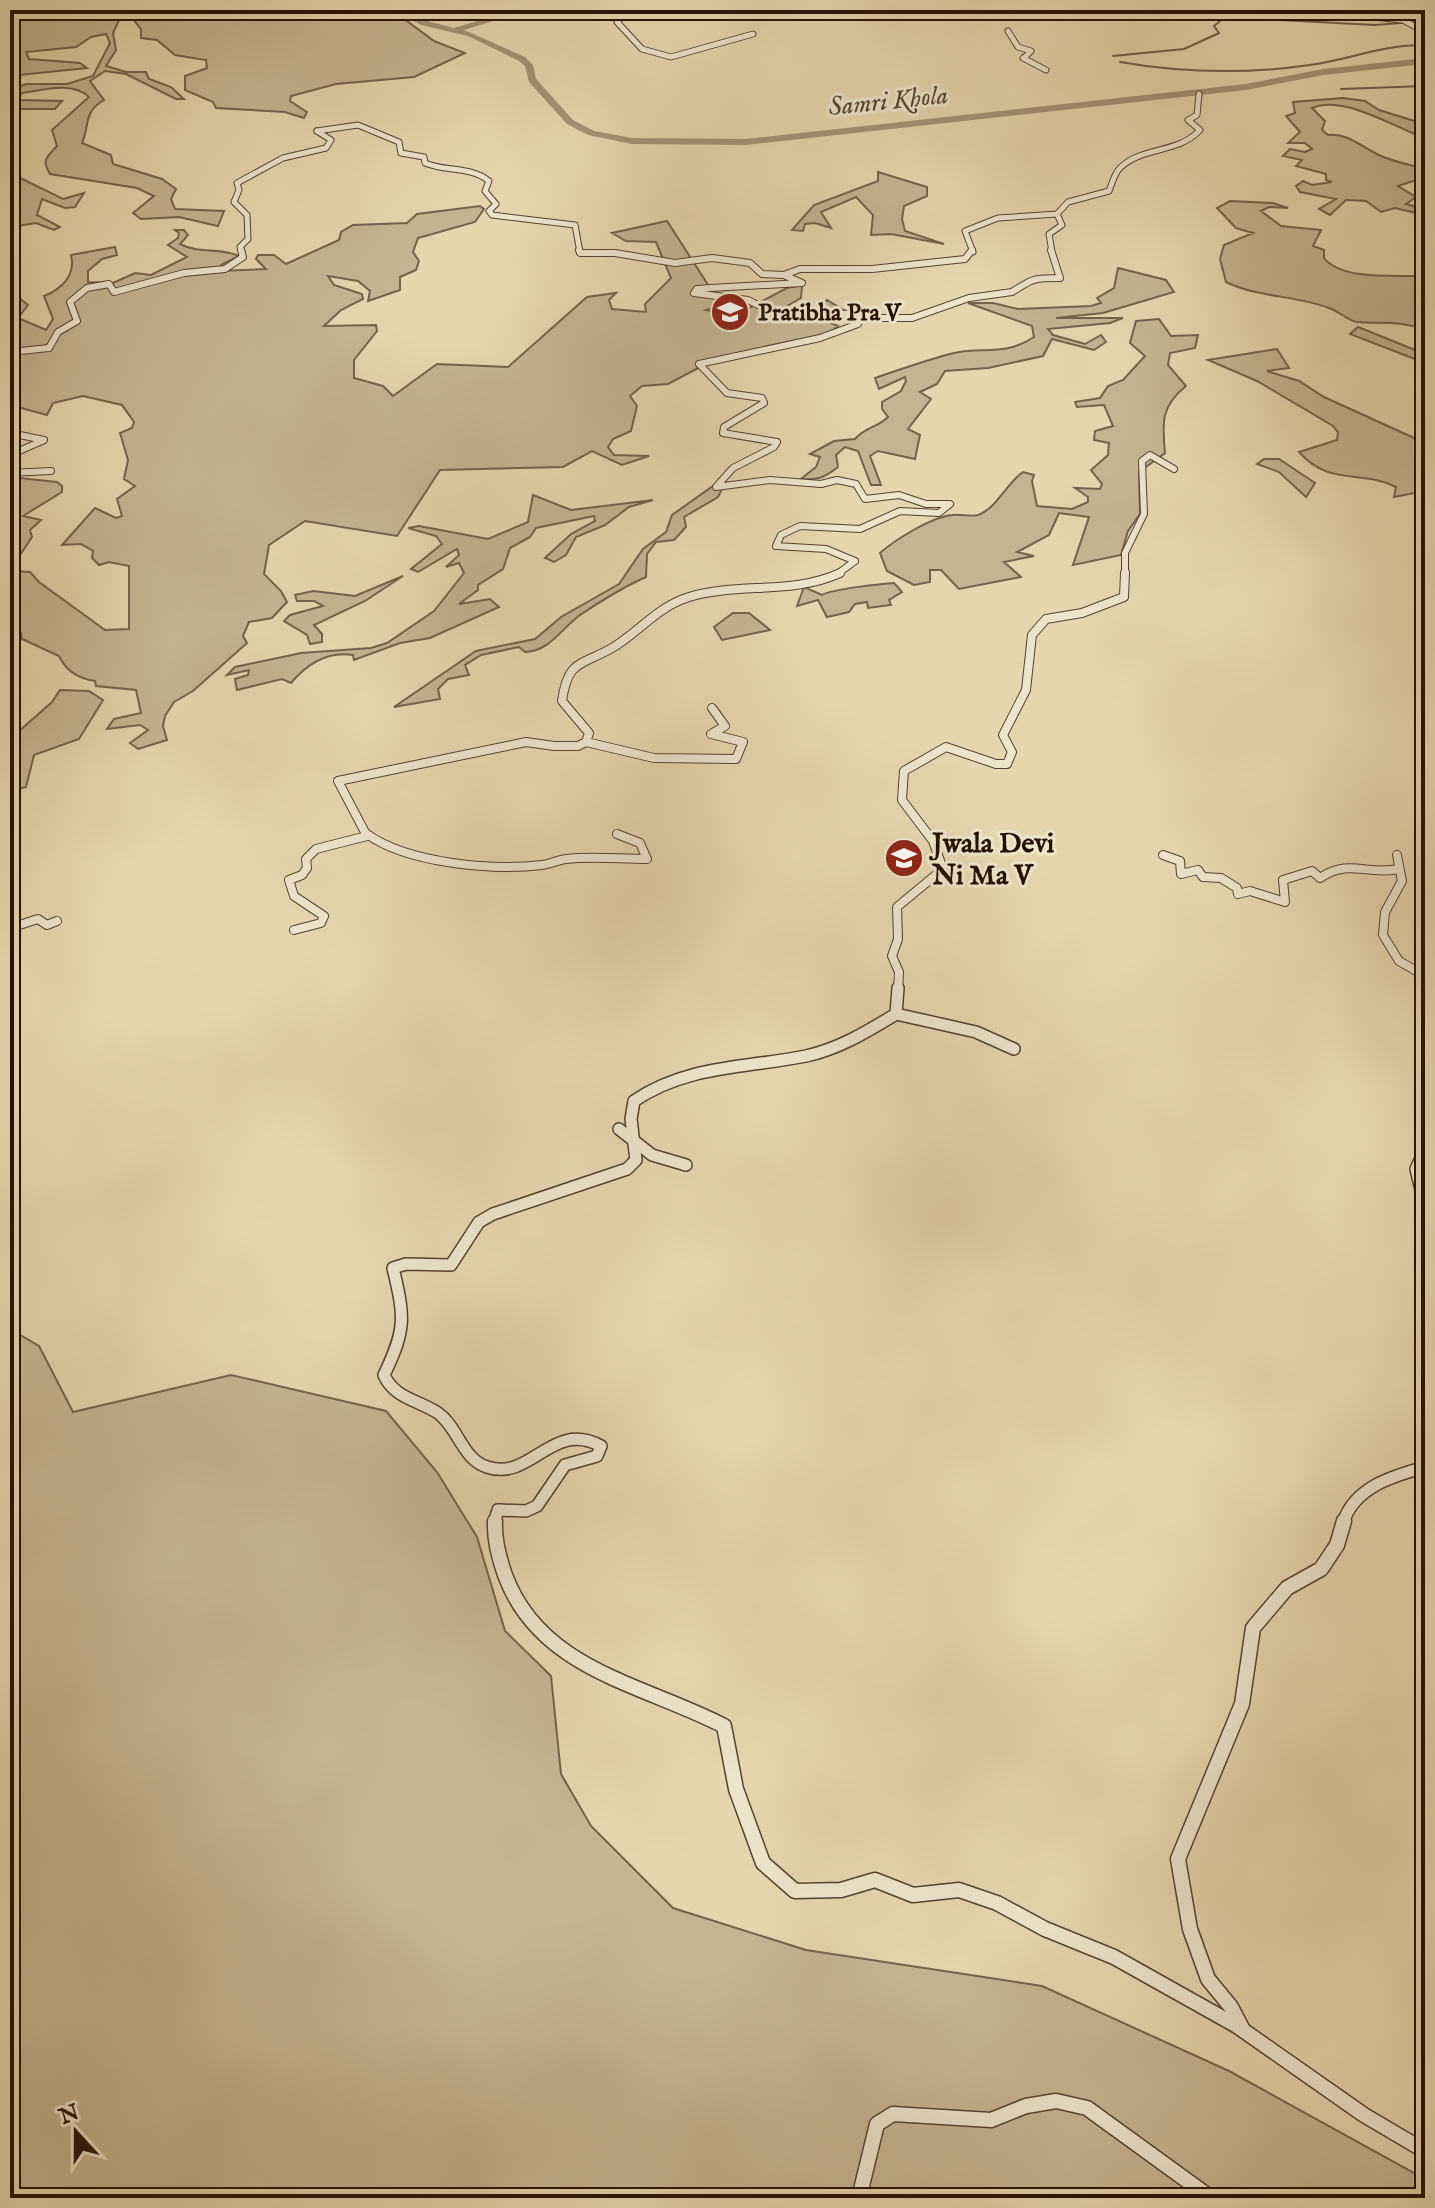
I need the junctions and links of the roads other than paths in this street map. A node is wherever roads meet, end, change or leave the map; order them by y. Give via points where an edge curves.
1 (678, 10) edge
2 (1142, 10) edge
3 (1286, 10) edge
4 (1301, 10) edge
5 (1008, 31) dead end
6 (1425, 32) edge
7 (753, 34) dead end
8 (1046, 70) dead end
9 (1199, 94) dead end
10 (1057, 214) junction
11 (788, 275) junction
12 (860, 318) junction
13 (10, 352) edge
14 (10, 433) edge
15 (10, 455) edge
16 (1174, 469) dead end
17 (51, 471) dead end
18 (10, 473) edge
19 (712, 708) dead end
20 (586, 742) junction
21 (367, 834) junction
22 (617, 834) dead end
23 (1163, 855) dead end
24 (1397, 855) dead end
25 (1399, 869) junction
26 (57, 921) dead end
27 (10, 928) edge
28 (294, 930) dead end
29 (1425, 976) edge
30 (896, 1014) junction
31 (1014, 1049) dead end
32 (619, 1129) dead end
33 (635, 1141) junction
34 (1425, 1149) edge
35 (686, 1165) dead end
36 (1425, 1206) edge
37 (1425, 1467) edge
38 (1243, 2030) junction
39 (1425, 2151) edge
40 (859, 2198) edge
41 (1211, 2198) edge

1 - 7 street via 626,13 617,22 642,49 671,57
2 - 3 street via 1180,17
4 - 6 street via 1403,20
5 - 8 street via 1018,47 1031,51 1023,58
9 - 10 street via 1197,115 1188,120 1200,130 1191,143 1128,163 1119,169 1109,191 1068,202
10 - 11 street via 989,221 983,228 965,231 973,252 949,263 800,269
10 - 12 street via 1062,225 1049,234 1060,278 1038,278 1012,292 960,300 912,318
11 - 12 street via 784,278 802,283 778,290 717,286 694,293 748,300 805,317 844,311
11 - 13 street via 762,274 750,263 712,258 675,263 615,253 586,255 580,253 575,225 492,215 489,211 496,204 485,191 489,181 478,173 441,172 424,157 401,153 399,142 358,125 319,128 331,140 326,148 283,158 237,183 234,202 247,215 243,257 225,269 184,273 125,291 96,285 70,302 77,321 58,332 49,348
12 - 20 street via 858,324 818,340 699,364 727,393 762,398 764,403 724,427 723,433 777,442 716,487 770,480 848,481 865,499 899,495 926,504 950,504 947,511 895,511 861,529 800,526 785,533 776,546 811,545 849,557 854,565 754,591 693,596 653,616 612,648 576,663 563,678 562,701 589,733
14 - 15 street via 44,440
16 - 30 street via 1150,455 1142,461 1144,514 1125,553 1124,597 1046,619 1032,635 1026,690 1003,735 1012,752 1007,764 946,747 904,771 903,808 937,847 943,869 897,907 898,939 892,956 899,972
17 - 18 street
19 - 20 street via 725,726 711,734 743,742 736,759 654,758
20 - 21 street via 526,742 373,776 345,777 338,781
21 - 22 street via 386,848 419,859 531,865 565,859 647,859 640,843
21 - 28 street via 316,849 306,859 302,875 289,880 294,896 324,916 321,923
23 - 25 street via 1180,861 1181,874 1198,870 1203,877 1221,878 1238,894 1250,891 1285,902 1283,880 1298,875 1312,871 1320,878 1334,868 1357,865 1373,873
24 - 25 street
25 - 29 street via 1402,881 1385,912 1383,935 1399,961
26 - 27 street via 47,925 38,919
30 - 31 street via 976,1032
30 - 33 street via 808,1056 697,1072 649,1088 634,1101
32 - 33 street
33 - 35 street via 652,1155
33 - 38 street via 636,1160 627,1169 479,1222 451,1265 402,1263 393,1268 402,1297 401,1332 384,1375 386,1383 441,1415 457,1430 464,1450 482,1466 522,1465 566,1437 590,1437 601,1446 596,1458 568,1462 546,1497 530,1510 498,1510 494,1530 506,1586 545,1642 610,1677 693,1707 724,1726 736,1789 763,1863 795,1891 841,1890 875,1880 913,1895 959,1890 1114,1957
34 - 36 street via 1418,1156 1415,1176
37 - 38 street via 1366,1490 1346,1514 1337,1545 1321,1569 1287,1588 1253,1628 1242,1704 1178,1859 1190,1929 1208,1979
38 - 39 street
40 - 41 street via 877,2124 893,2114 991,2120 1056,2101 1087,2108

